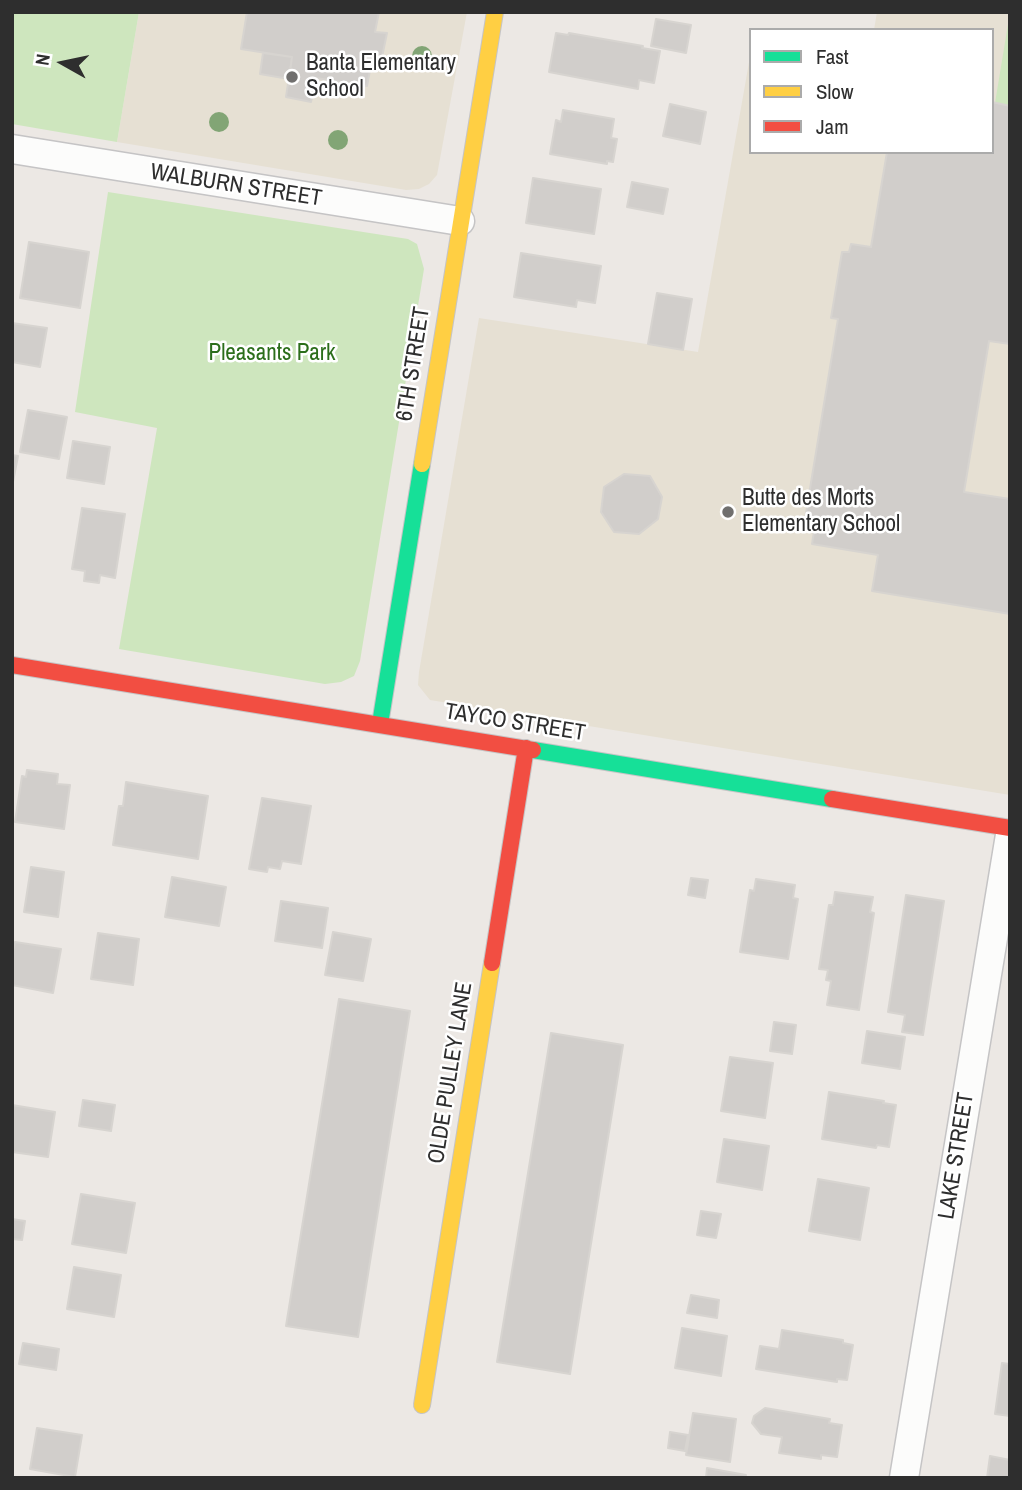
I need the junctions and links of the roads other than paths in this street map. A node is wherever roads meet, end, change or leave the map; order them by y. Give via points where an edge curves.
1 (495, 12) edge
2 (12, 149) edge
3 (460, 221) junction
4 (12, 665) edge
5 (380, 724) junction
6 (526, 748) junction
7 (1010, 828) edge
8 (1010, 835) edge
9 (422, 1405) dead end
10 (904, 1478) edge

1 - 3 street, 6TH STREET
2 - 3 street, WALBURN STREET
3 - 5 street, 6TH STREET
4 - 5 street, TAYCO STREET
5 - 6 street, TAYCO STREET
6 - 7 street, TAYCO STREET
6 - 9 street, OLDE PULLEY LANE
8 - 10 street, LAKE STREET

